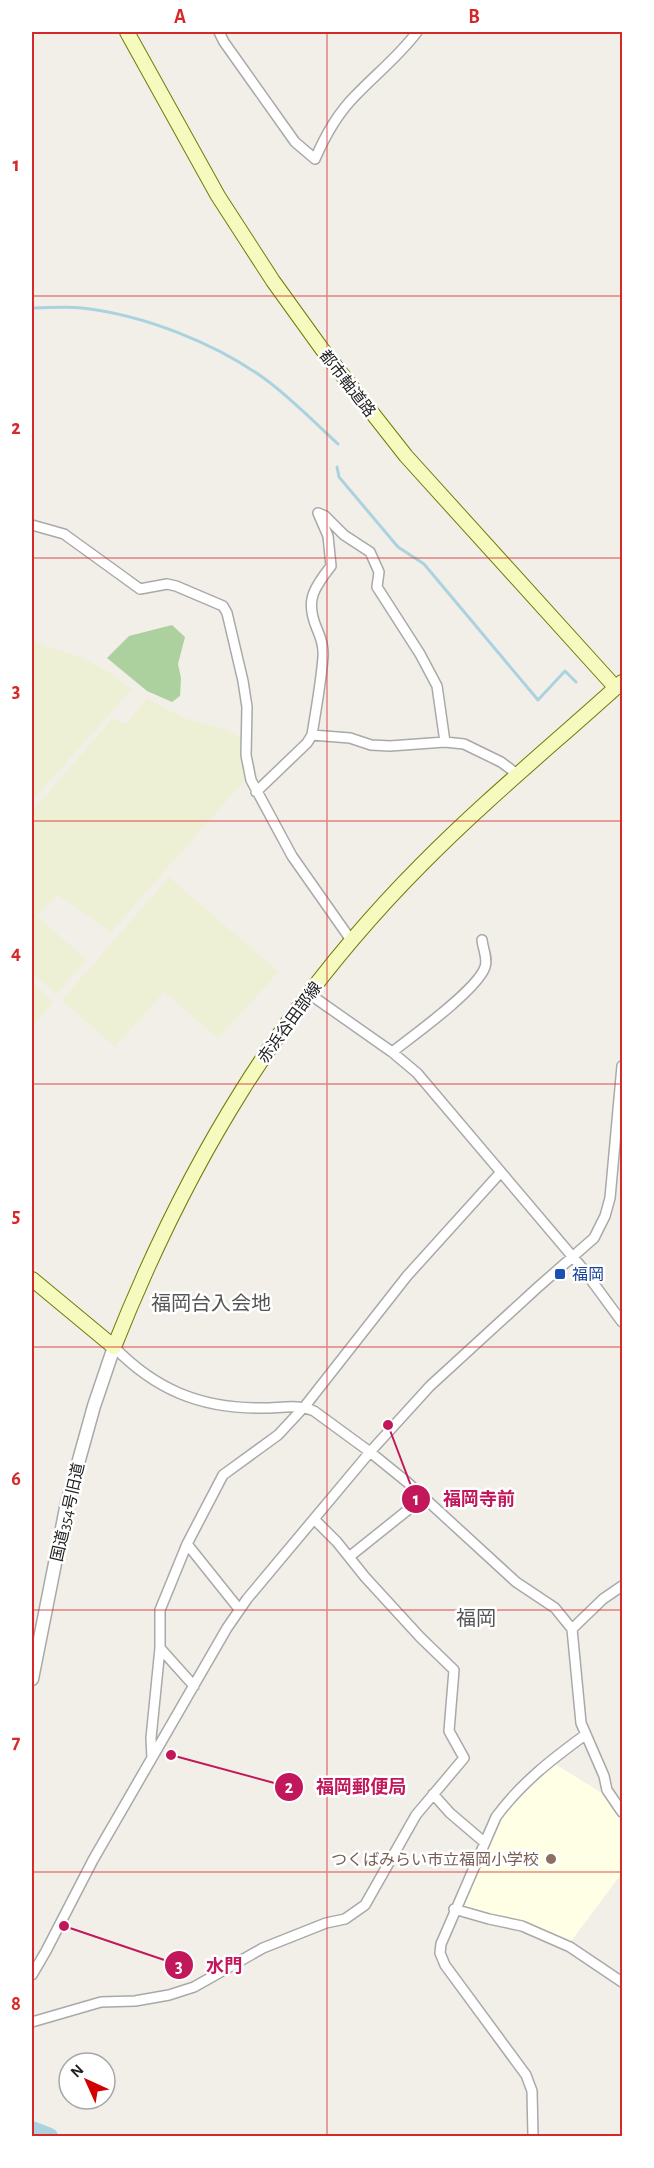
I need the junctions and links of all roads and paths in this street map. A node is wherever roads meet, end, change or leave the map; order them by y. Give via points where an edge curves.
1 (127, 32) edge
2 (219, 32) edge
3 (417, 32) edge
4 (32, 525) edge
5 (620, 689) edge
6 (312, 735) junction
7 (445, 742) junction
8 (517, 774) junction
9 (256, 792) junction
10 (351, 940) junction
11 (482, 940) dead end
12 (308, 993) junction
13 (392, 1052) junction
14 (622, 1066) edge
15 (501, 1172) junction
16 (573, 1258) junction
17 (32, 1279) edge
18 (622, 1322) edge
19 (114, 1347) junction
20 (305, 1406) junction
21 (370, 1452) junction
22 (424, 1497) junction
23 (314, 1519) junction
24 (187, 1544) junction
25 (349, 1557) junction
26 (622, 1586) edge
27 (240, 1609) junction
28 (572, 1629) junction
29 (160, 1648) junction
30 (32, 1679) edge
31 (194, 1686) junction
32 (585, 1735) junction
33 (152, 1758) junction
34 (433, 1794) junction
35 (622, 1812) edge
36 (484, 1842) junction
37 (454, 1909) junction
38 (32, 1975) edge
39 (622, 1982) edge
40 (32, 2022) edge
41 (533, 2136) edge

1 - 5 main road, 都市軸道路 via 218,196 322,349 406,456
2 - 3 street via 295,142 315,159 325,137 354,97
4 - 9 street via 64,534 140,589 167,584 223,606 228,613 243,681 246,754
5 - 8 main road, 赤浜谷田部線
6 - 7 street via 350,738 370,745
6 - 7 street via 324,655 310,608 318,583 332,566 328,536 318,513 370,552 379,572 377,587 437,686
6 - 9 street
7 - 8 street via 474,748
8 - 10 main road, 赤浜谷田部線 via 420,866
9 - 10 street via 292,856
10 - 12 main road, 赤浜谷田部線
11 - 13 street via 486,964 480,976
12 - 13 street
12 - 19 main road, 赤浜谷田部線 via 212,1137 164,1230
13 - 15 street via 417,1073
14 - 16 street via 610,1198 594,1238
15 - 16 street
15 - 20 street via 407,1276
16 - 18 street
16 - 21 street via 455,1362
17 - 19 main road
19 - 20 street via 145,1375 199,1401 256,1408
19 - 30 street, 国道354号旧道 via 67,1503
20 - 21 street
20 - 24 street via 278,1436 223,1475
21 - 22 street
21 - 23 street
22 - 25 street
22 - 28 street via 516,1582 555,1608
23 - 25 street
23 - 27 street
24 - 27 street
24 - 29 street via 160,1610
25 - 34 street via 454,1670 449,1731 464,1758
26 - 28 street
27 - 31 street
28 - 32 street
29 - 31 street
29 - 33 street
31 - 33 street
32 - 35 street via 607,1790
32 - 36 street via 540,1768 506,1803
33 - 38 street
34 - 36 street
34 - 40 street via 416,1815 365,1905 345,1919 263,1948 194,1987 135,2001 101,2002
36 - 37 street
37 - 39 street via 522,1926 570,1947
37 - 41 street via 440,1953 526,2075 532,2091

